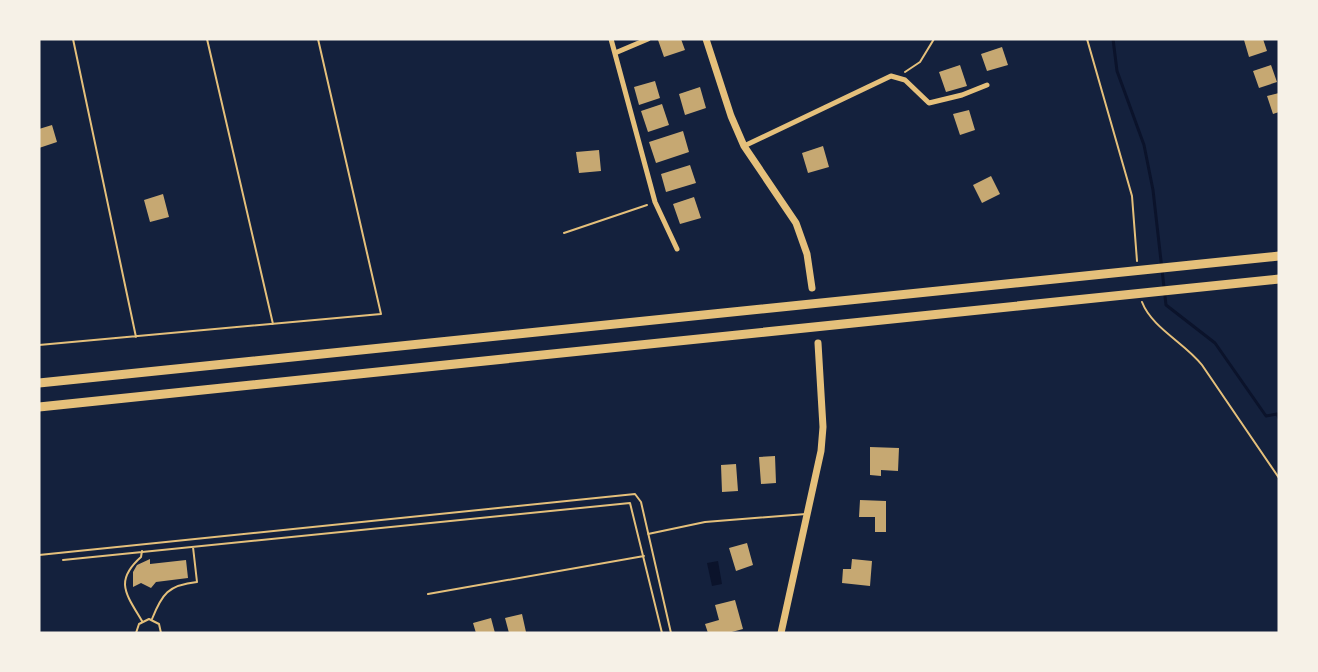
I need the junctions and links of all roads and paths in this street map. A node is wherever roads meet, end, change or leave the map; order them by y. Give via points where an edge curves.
1 (73, 39) edge
2 (207, 39) edge
3 (318, 39) edge
4 (611, 39) edge
5 (648, 39) edge
6 (706, 39) edge
7 (934, 39) edge
8 (615, 53) junction
9 (901, 77) junction
10 (987, 85) dead end
11 (744, 146) junction
12 (655, 202) junction
13 (564, 233) dead end
14 (677, 249) dead end
15 (1279, 256) edge
16 (1279, 279) edge
17 (812, 288) dead end
18 (273, 324) junction
19 (136, 337) junction
20 (818, 343) dead end
21 (39, 345) edge
22 (39, 383) edge
23 (39, 407) edge
24 (808, 514) junction
25 (648, 534) junction
26 (192, 539) junction
27 (142, 544) junction
28 (193, 547) junction
29 (142, 552) junction
30 (653, 554) junction
31 (39, 555) edge
32 (645, 555) junction
33 (62, 560) dead end
34 (428, 594) dead end
35 (152, 619) junction
36 (142, 621) junction
37 (136, 633) edge
38 (161, 633) edge
39 (662, 633) edge
40 (671, 633) edge
41 (781, 633) edge

1 - 19 lane
2 - 18 lane
3 - 18 lane via 381,314
4 - 8 street
5 - 8 street
6 - 11 street
7 - 9 path via 920,62
8 - 12 street
9 - 10 street via 929,103 962,96
9 - 11 street via 888,77
11 - 17 street via 796,224 807,254
12 - 13 path
12 - 14 street
15 - 22 highway
16 - 23 highway
18 - 19 lane
19 - 21 lane
20 - 24 street via 823,427
24 - 25 lane via 705,522
24 - 41 street
25 - 26 lane via 639,496 630,494
25 - 30 lane
26 - 27 lane
26 - 28 path
27 - 29 path
27 - 31 lane
28 - 29 path
28 - 32 path via 630,503
28 - 35 path via 196,582 184,583 161,596
29 - 33 path
29 - 36 path via 124,580 126,595
30 - 32 path
30 - 40 lane
32 - 34 path
32 - 39 path
35 - 36 path
35 - 38 path via 159,624
36 - 37 path

